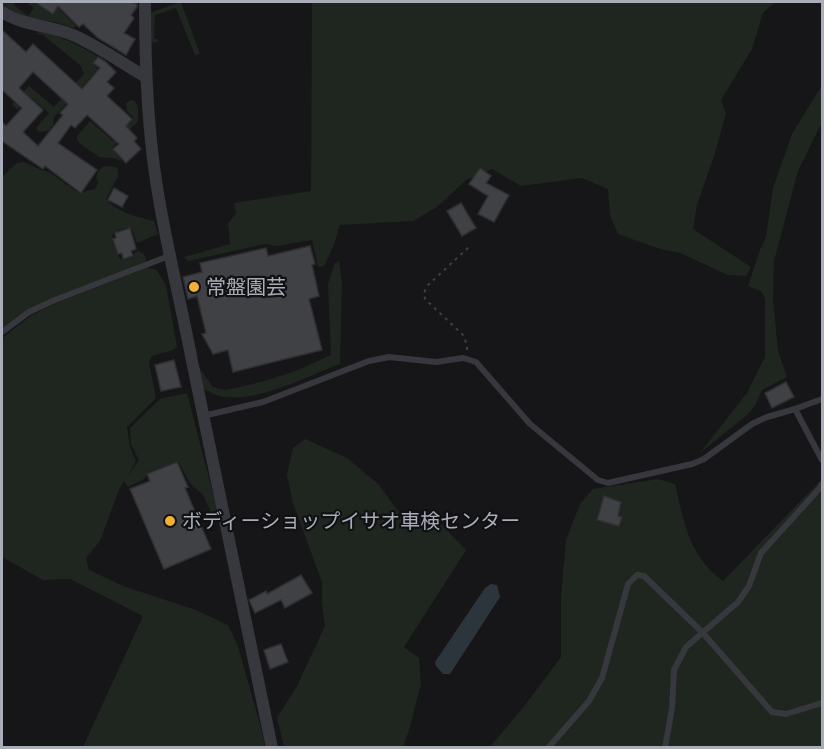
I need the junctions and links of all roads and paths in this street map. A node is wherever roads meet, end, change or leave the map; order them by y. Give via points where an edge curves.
1 (145, 2) edge
2 (2, 12) edge
3 (146, 77) junction
4 (470, 246) dead end
5 (169, 256) junction
6 (2, 332) edge
7 (466, 358) junction
8 (822, 399) edge
9 (795, 409) junction
10 (203, 416) junction
11 (822, 460) edge
12 (822, 483) edge
13 (702, 632) junction
14 (822, 703) edge
15 (272, 747) edge
16 (548, 747) edge
17 (665, 747) edge

1 - 3 street
2 - 3 street via 74,35
3 - 5 street
4 - 7 path via 424,292 425,299 463,334
5 - 6 lane via 54,300
5 - 10 street
7 - 9 lane via 476,362 530,424 598,480 608,483 692,464 752,424
7 - 10 lane via 436,362 389,357 369,361 263,402
8 - 9 lane
9 - 11 lane
10 - 15 street
12 - 13 lane via 761,553 749,586 738,602
13 - 14 lane via 772,712 786,714
13 - 16 lane via 644,576 637,575 628,584 602,678 589,701
13 - 17 lane via 686,647 674,670

